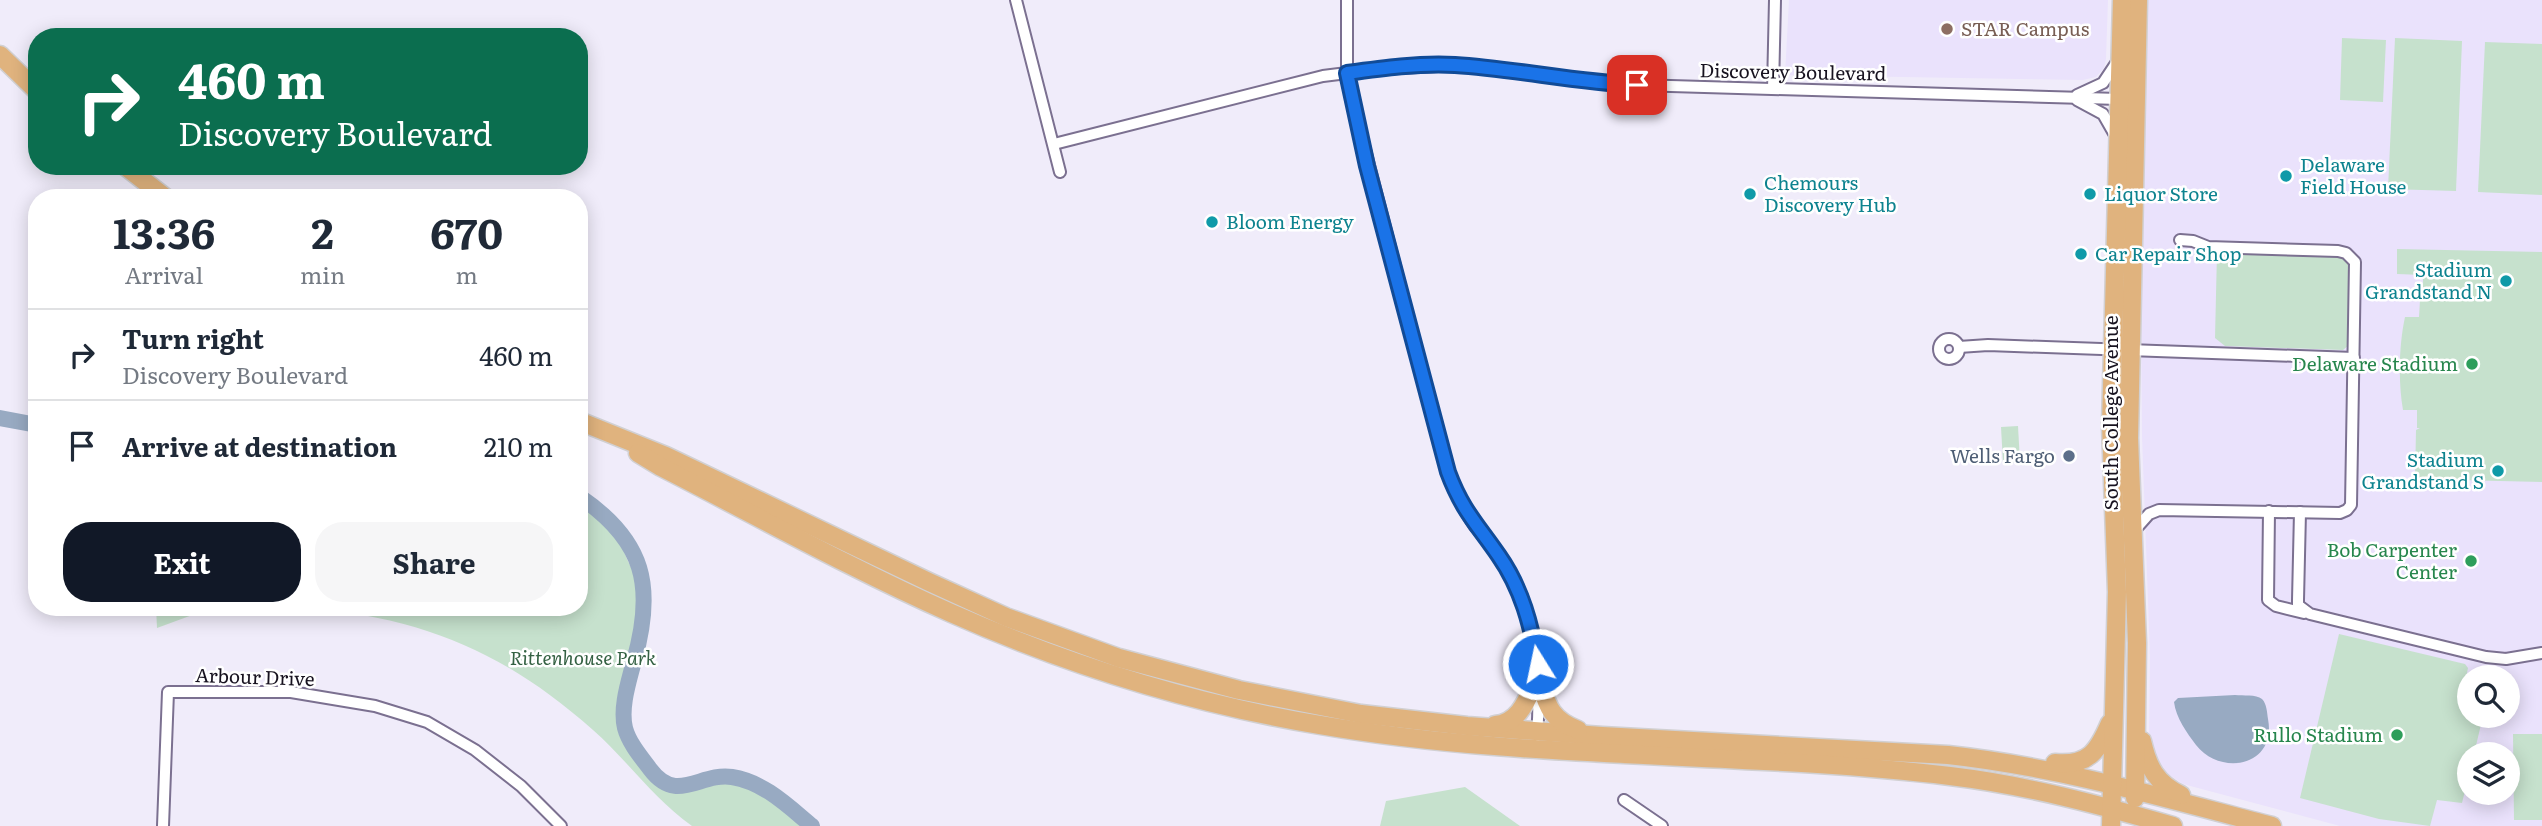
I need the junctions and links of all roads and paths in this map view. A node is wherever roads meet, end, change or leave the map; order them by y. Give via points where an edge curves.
1 (1016, 0) edge
2 (1347, 0) edge
3 (1775, 0) edge
4 (2122, 0) edge
5 (2138, 0) edge
6 (2120, 54) junction
7 (0, 55) edge
8 (1347, 73) junction
9 (28, 82) edge
10 (1773, 89) junction
11 (2071, 97) junction
12 (2119, 99) junction
13 (1054, 144) junction
14 (2118, 148) junction
15 (1060, 172) dead end
16 (137, 175) edge
17 (154, 189) edge
18 (2180, 240) dead end
19 (1959, 347) dead end
20 (2122, 349) junction
21 (2354, 358) junction
22 (588, 425) edge
23 (605, 433) junction
24 (2269, 511) junction
25 (2300, 512) junction
26 (2133, 532) junction
27 (2310, 614) junction
28 (2542, 653) edge
29 (1538, 676) junction
30 (2114, 713) junction
31 (2137, 718) junction
32 (1467, 726) junction
33 (1537, 731) junction
34 (1602, 736) junction
35 (1536, 749) junction
36 (1998, 761) junction
37 (2112, 784) junction
38 (2135, 789) junction
39 (2056, 795) junction
40 (1624, 800) dead end
41 (2213, 810) junction
42 (2111, 817) edge
43 (2135, 820) edge
44 (163, 826) edge
45 (561, 826) edge
46 (1662, 826) edge
47 (2101, 826) edge
48 (2173, 826) edge
49 (2272, 826) edge

1 - 13 street
2 - 8 street
3 - 10 street
4 - 6 main road, South College Avenue
5 - 20 main road, South College Avenue
6 - 11 street, Discovery Boulevard via 2103,83
6 - 12 main road, South College Avenue
7 - 9 main road
8 - 10 street, Discovery Boulevard via 1456,65 1610,84
8 - 13 street, Discovery Boulevard
8 - 29 street via 1448,472 1466,512 1499,555 1522,597
10 - 11 street, Discovery Boulevard
11 - 12 street, Discovery Boulevard
11 - 14 street, Discovery Boulevard via 2103,114
12 - 14 main road, South College Avenue
13 - 15 street
14 - 20 main road, South College Avenue
16 - 17 main road
18 - 21 street via 2208,247 2347,253 2356,268
19 - 20 street
20 - 21 street
20 - 26 main road, South College Avenue
20 - 30 main road, South College Avenue via 2112,438 2117,592
21 - 25 street via 2351,505 2340,513
22 - 23 main road
23 - 32 main road via 666,456 1048,634 1219,685 1307,705
23 - 35 main road via 661,467 949,612 1086,665 1203,700 1319,725
24 - 25 street
24 - 26 street via 2159,510
24 - 27 street via 2267,600
25 - 27 street via 2298,605
26 - 31 main road, South College Avenue
27 - 28 street via 2486,657
29 - 32 main road via 1516,718 1504,724
29 - 33 street
29 - 34 main road via 1553,716
30 - 36 main road via 2101,745 2079,762
30 - 37 main road, South College Avenue
31 - 38 main road, South College Avenue
31 - 41 main road via 2154,774 2171,790
32 - 33 main road
33 - 34 main road
33 - 35 street
34 - 36 main road
35 - 39 main road via 1909,771
36 - 37 main road
37 - 38 main road
37 - 42 main road, South College Avenue
38 - 41 main road
38 - 43 main road, South College Avenue
39 - 42 main road
39 - 47 main road via 2091,813
40 - 46 street
41 - 49 main road
42 - 43 main road
43 - 48 main road
44 - 45 street, Arbour Drive via 168,692 291,692 375,706 427,722 475,750

